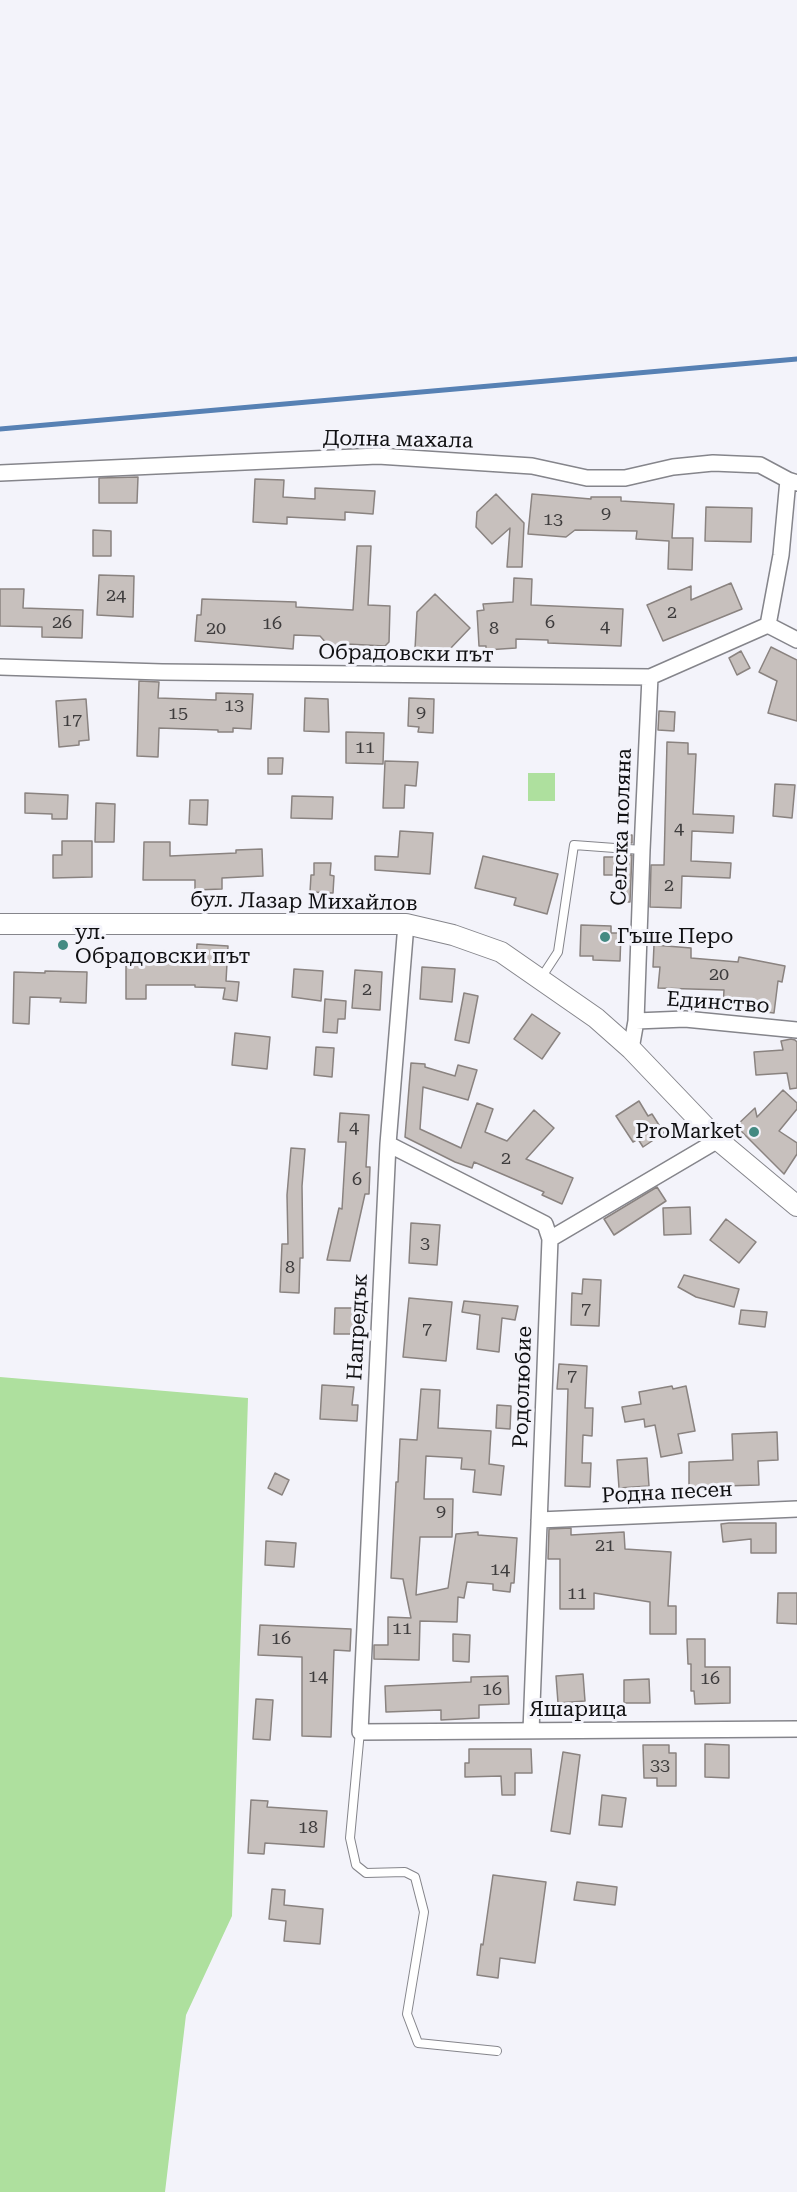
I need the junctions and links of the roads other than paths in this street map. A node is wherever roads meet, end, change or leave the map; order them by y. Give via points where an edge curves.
1 (0, 473) edge
2 (793, 482) edge
3 (768, 625) junction
4 (797, 640) edge
5 (0, 667) edge
6 (650, 678) junction
7 (642, 850) junction
8 (0, 924) edge
9 (406, 924) junction
10 (541, 978) junction
11 (636, 1021) junction
12 (797, 1030) edge
13 (632, 1049) junction
14 (718, 1140) junction
15 (388, 1144) junction
16 (797, 1206) edge
17 (550, 1239) junction
18 (797, 1509) edge
19 (539, 1520) junction
20 (360, 1729) junction
21 (797, 1729) edge
22 (531, 1731) junction
23 (497, 2051) dead end

1 - 2 street, Долна махала via 378,456 532,466 587,478 625,478 713,463 760,465
2 - 3 street, Долна махала
3 - 4 street
3 - 6 street, Обрадовски път
5 - 6 street, Обрадовски път
6 - 7 street, Селска поляна
7 - 10 lane via 574,845 558,952
7 - 11 street, Селска поляна
8 - 9 street, бул. Лазар Михайлов
9 - 10 street, бул. Лазар Михайлов via 501,952
9 - 15 street, Напредък
10 - 13 street, бул. Лазар Михайлов
11 - 12 street, Единство via 685,1019
11 - 13 street, Селска поляна
13 - 14 street, бул. Лазар Михайлов
14 - 16 street, бул. Лазар Михайлов
14 - 17 street
15 - 17 street via 545,1224
15 - 20 street, Напредък
17 - 19 street, Родолюбие
18 - 19 street, Родна песен
19 - 22 street, Родолюбие
20 - 22 street, Яшарица
20 - 23 lane via 350,1838 356,1865 366,1873 405,1872 415,1877 424,1912 407,2014 418,2043
21 - 22 street, Яшарица

